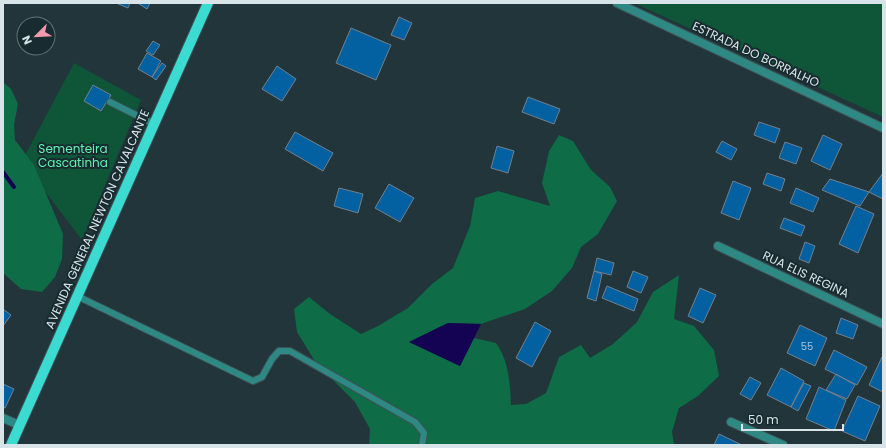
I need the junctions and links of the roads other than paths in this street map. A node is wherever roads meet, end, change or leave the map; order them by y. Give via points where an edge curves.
1 (208, 3) edge
2 (617, 3) edge
3 (110, 102) dead end
4 (154, 124) junction
5 (883, 128) edge
6 (718, 246) dead end
7 (77, 296) junction
8 (883, 324) edge
9 (3, 418) edge
10 (731, 422) dead end
11 (19, 425) junction
12 (11, 445) edge
13 (422, 445) edge
14 (783, 445) edge

1 - 4 main road, AVENIDA GENERAL NEWTON CAVALCANTE
2 - 5 street, ESTRADA DO BORRALHO
3 - 4 lane
4 - 7 main road, AVENIDA GENERAL NEWTON CAVALCANTE
6 - 8 street, RUA ELIS REGINA
7 - 11 main road, AVENIDA GENERAL NEWTON CAVALCANTE
7 - 13 lane via 253,381 262,378 279,350 290,351 415,422 424,433
9 - 11 street
10 - 14 street
11 - 12 main road, AVENIDA GENERAL NEWTON CAVALCANTE

